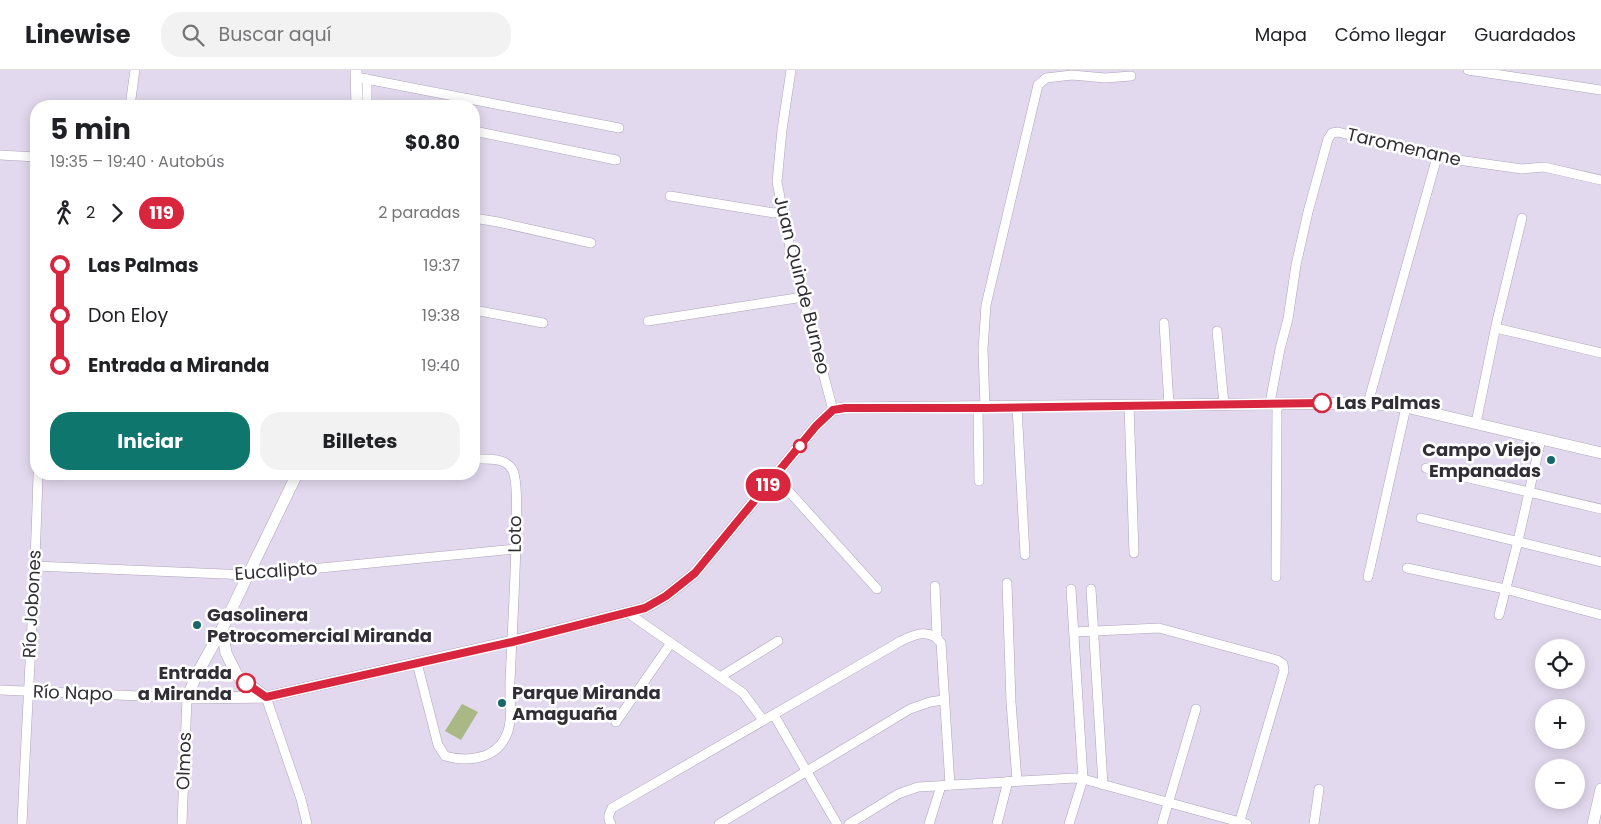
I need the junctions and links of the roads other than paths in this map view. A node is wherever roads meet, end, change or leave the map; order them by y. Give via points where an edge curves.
1 (135, 70) edge
2 (791, 70) edge
3 (1468, 70) edge
4 (360, 75) edge
5 (1130, 76) dead end
6 (1601, 90) edge
7 (131, 100) edge
8 (357, 100) edge
9 (366, 100) edge
10 (619, 128) dead end
11 (480, 132) edge
12 (0, 155) edge
13 (30, 157) edge
14 (1437, 157) junction
15 (616, 160) dead end
16 (1601, 180) edge
17 (670, 196) dead end
18 (782, 212) junction
19 (1522, 218) dead end
20 (480, 219) edge
21 (591, 243) dead end
22 (803, 297) junction
23 (480, 311) edge
24 (648, 321) dead end
25 (543, 323) dead end
26 (1164, 323) dead end
27 (1496, 328) junction
28 (1218, 331) dead end
29 (1601, 353) edge
30 (1368, 403) junction
31 (1224, 404) junction
32 (1274, 404) junction
33 (1170, 405) junction
34 (1130, 406) junction
35 (1017, 407) junction
36 (1406, 407) junction
37 (982, 408) junction
38 (833, 410) junction
39 (1476, 423) junction
40 (1541, 439) junction
41 (1601, 453) edge
42 (480, 459) edge
43 (1426, 468) dead end
44 (775, 476) junction
45 (38, 480) edge
46 (295, 480) edge
47 (978, 481) dead end
48 (1529, 492) junction
49 (1601, 510) edge
50 (1421, 518) dead end
51 (1518, 541) junction
52 (516, 550) junction
53 (1134, 553) dead end
54 (1025, 555) dead end
55 (1601, 562) edge
56 (35, 566) junction
57 (1407, 568) dead end
58 (248, 575) junction
59 (1276, 577) dead end
60 (1368, 577) dead end
61 (1007, 583) dead end
62 (935, 586) dead end
63 (877, 589) dead end
64 (1071, 589) dead end
65 (1091, 589) dead end
66 (1505, 589) junction
67 (628, 613) junction
68 (1499, 615) dead end
69 (1601, 615) edge
70 (222, 629) junction
71 (1094, 631) junction
72 (1074, 632) junction
73 (937, 637) junction
74 (778, 641) dead end
75 (512, 642) junction
76 (671, 643) junction
77 (417, 663) junction
78 (720, 677) junction
79 (0, 690) edge
80 (28, 691) junction
81 (266, 697) junction
82 (187, 698) junction
83 (943, 700) junction
84 (1196, 709) dead end
85 (774, 715) junction
86 (763, 720) junction
87 (616, 722) dead end
88 (806, 772) junction
89 (1083, 779) junction
90 (1012, 781) junction
91 (945, 785) junction
92 (1103, 785) junction
93 (1319, 788) dead end
94 (1601, 789) edge
95 (1168, 803) junction
96 (1242, 823) edge
97 (22, 824) edge
98 (182, 824) edge
99 (307, 824) edge
100 (611, 824) edge
101 (719, 824) edge
102 (837, 824) edge
103 (849, 824) edge
104 (929, 824) edge
105 (997, 824) edge
106 (1069, 824) edge
107 (1162, 824) edge
108 (1314, 824) edge
109 (1593, 824) edge

1 - 7 street
2 - 18 street, Juan Quinde Burneo via 777,182
3 - 6 street
4 - 8 street
4 - 9 street
4 - 10 street
5 - 37 street via 1072,75 1046,78 1038,85 986,305
11 - 15 street
12 - 13 street
14 - 16 street, Taromenane via 1522,169 1544,167
14 - 30 street
14 - 32 street, Taromenane via 1338,132 1328,139 1296,265 1280,349
17 - 18 street
18 - 22 street, Juan Quinde Burneo
19 - 27 street
20 - 21 street
22 - 24 street
22 - 38 street, Juan Quinde Burneo
23 - 25 street
26 - 33 street
27 - 29 street
27 - 39 street
28 - 31 street
30 - 32 street
30 - 36 street
31 - 32 street
31 - 33 street
32 - 59 street, Taromenane
33 - 34 street
34 - 35 street
34 - 53 street
35 - 37 street
35 - 54 street
36 - 39 street
36 - 60 street
37 - 38 street
37 - 47 street
38 - 44 street, Río Napo
39 - 40 street
40 - 41 street
40 - 48 street
42 - 52 street, Loto via 506,463 513,470 516,482
43 - 48 street
44 - 63 street
44 - 67 street, Río Napo via 695,573 666,596
45 - 56 street, Río Jobones
46 - 58 street
48 - 49 street
48 - 51 street
50 - 51 street
51 - 55 street
51 - 66 street
52 - 58 street, Eucalipto
52 - 75 street, Loto
56 - 58 street, Eucalipto
56 - 80 street, Río Jobones
57 - 66 street
58 - 70 street
61 - 90 street
62 - 73 street
64 - 72 street
65 - 71 street
66 - 68 street
66 - 69 street
67 - 75 street, Río Napo
67 - 76 street
70 - 81 street via 226,653 237,675
70 - 82 street
71 - 72 street
71 - 92 street
71 - 96 street via 1159,628 1283,664 1284,671
72 - 89 street
73 - 83 street via 941,643
73 - 85 street via 924,633 910,636
74 - 78 street
75 - 77 street, Río Napo
75 - 77 street, Loto via 510,717 505,738 493,752 475,759 445,756 438,745
76 - 78 street
76 - 87 street
77 - 81 street, Río Napo
78 - 86 street via 743,693
79 - 80 street, Río Napo
80 - 82 street, Río Napo
80 - 97 street, Río Jobones
81 - 82 street, Río Napo
81 - 99 street
82 - 98 street, Olmos
83 - 88 street via 910,709
83 - 91 street
84 - 95 street
85 - 86 street
85 - 88 street
86 - 100 street via 612,808 608,820
88 - 101 street
88 - 102 street
89 - 90 street
89 - 92 street
89 - 106 street
90 - 91 street
90 - 105 street
91 - 103 street via 909,789
91 - 104 street
92 - 95 street
93 - 108 street
94 - 109 street
95 - 96 street
95 - 107 street

